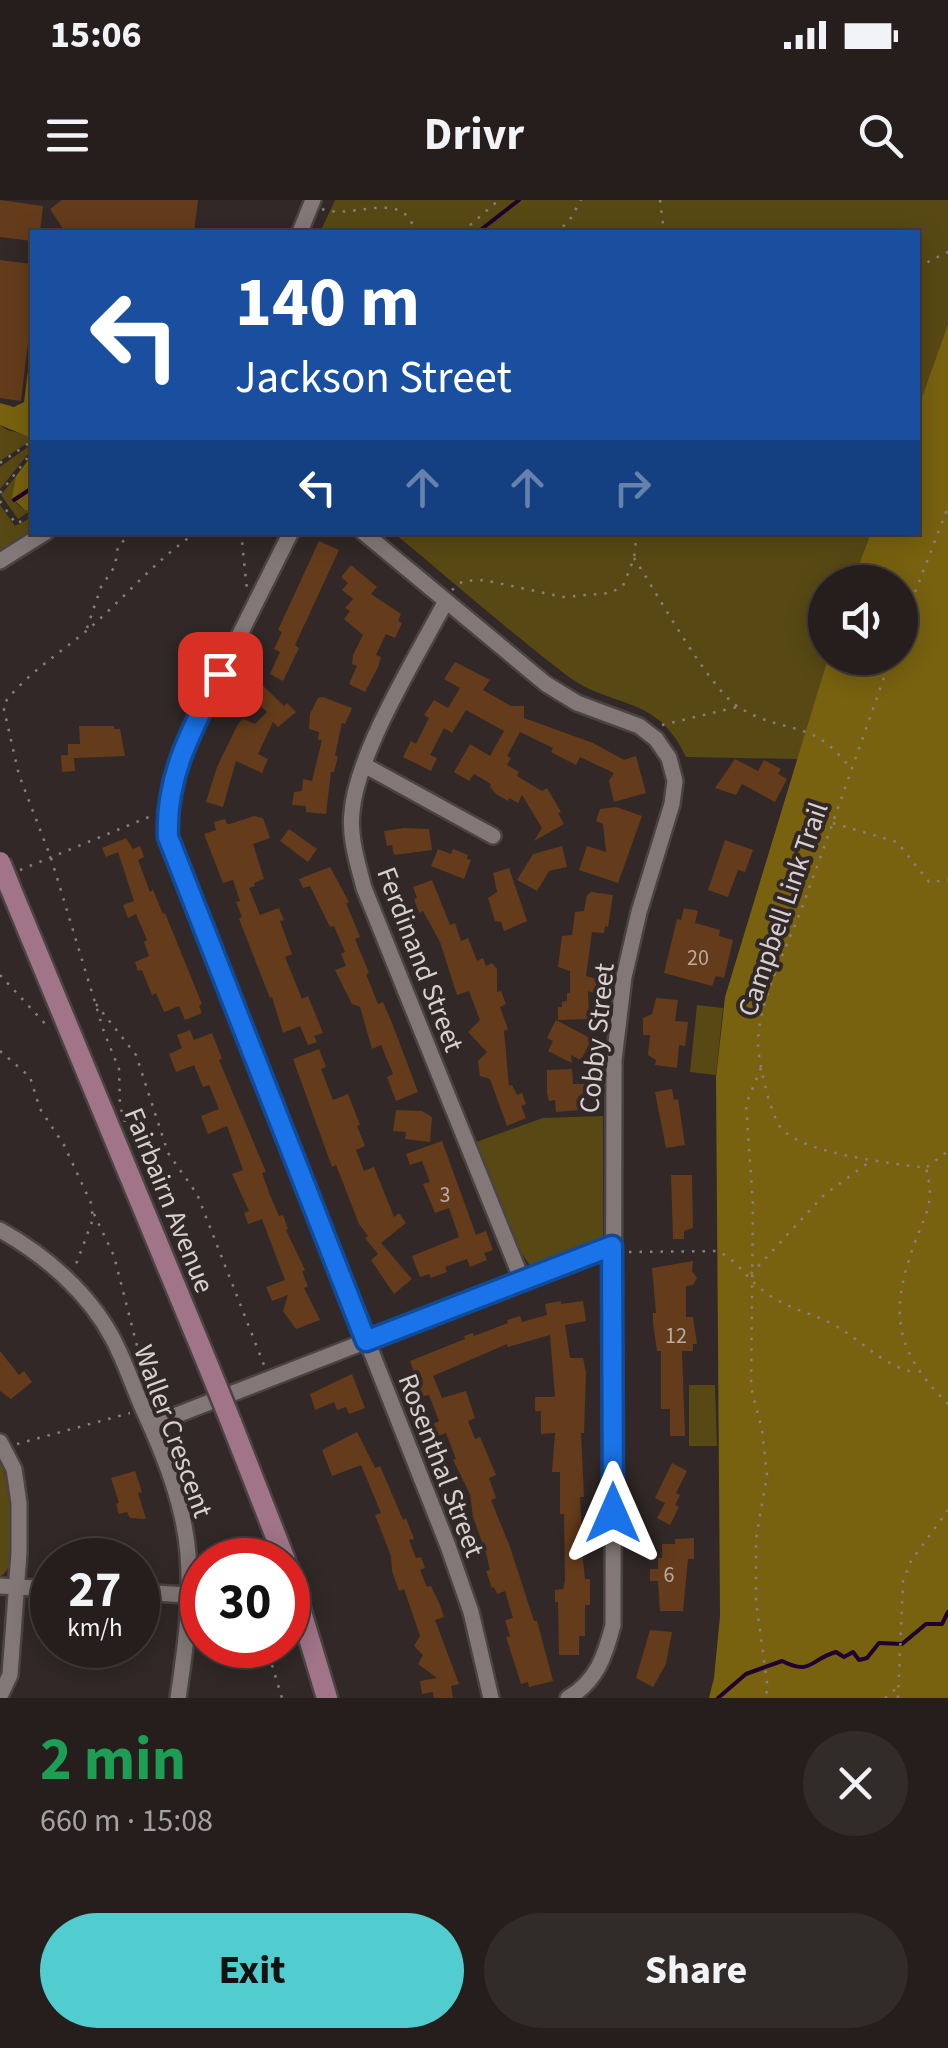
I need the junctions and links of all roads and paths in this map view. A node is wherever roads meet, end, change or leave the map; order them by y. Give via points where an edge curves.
1 (499, 200) edge
2 (581, 200) edge
3 (660, 200) edge
4 (317, 204) edge
5 (782, 227) dead end
6 (301, 230) edge
7 (416, 230) edge
8 (464, 230) edge
9 (558, 230) edge
10 (664, 230) edge
11 (781, 230) edge
12 (948, 252) edge
13 (920, 266) edge
14 (30, 442) edge
15 (30, 454) edge
16 (0, 463) edge
17 (0, 492) edge
18 (0, 500) edge
19 (948, 508) edge
20 (30, 516) edge
21 (41, 535) edge
22 (129, 535) edge
23 (193, 535) edge
24 (241, 535) edge
25 (289, 535) edge
26 (367, 535) edge
27 (637, 535) edge
28 (634, 558) junction
29 (0, 561) edge
30 (918, 585) edge
31 (248, 596) dead end
32 (446, 601) junction
33 (85, 631) junction
34 (885, 675) edge
35 (737, 707) junction
36 (656, 727) dead end
37 (364, 766) junction
38 (852, 770) junction
39 (162, 812) dead end
40 (833, 822) junction
41 (493, 836) dead end
42 (51, 858) junction
43 (9, 873) edge
44 (948, 880) edge
45 (0, 975) edge
46 (95, 1003) junction
47 (54, 1034) dead end
48 (0, 1051) edge
49 (762, 1064) junction
50 (111, 1127) junction
51 (948, 1151) edge
52 (873, 1160) junction
53 (926, 1168) junction
54 (93, 1212) junction
55 (0, 1230) edge
56 (612, 1249) junction
57 (68, 1272) dead end
58 (750, 1275) junction
59 (522, 1280) junction
60 (366, 1341) junction
61 (266, 1371) dead end
62 (920, 1373) junction
63 (147, 1381) dead end
64 (948, 1404) edge
65 (135, 1411) dead end
66 (151, 1425) junction
67 (4, 1444) edge
68 (948, 1510) edge
69 (185, 1538) edge
70 (276, 1538) edge
71 (0, 1586) edge
72 (18, 1588) junction
73 (30, 1588) edge
74 (310, 1641) edge
75 (183, 1668) edge
76 (273, 1668) edge
77 (899, 1686) junction
78 (0, 1696) edge
79 (178, 1698) edge
80 (282, 1698) edge
81 (327, 1698) edge
82 (491, 1698) edge
83 (568, 1698) edge
84 (763, 1698) edge
85 (886, 1698) edge
86 (898, 1698) edge

1 - 8 path
2 - 9 path
3 - 10 path
4 - 6 street
4 - 7 path via 335,214 371,204 387,208 402,212
5 - 11 path
12 - 13 path
14 - 16 path
15 - 17 path
18 - 20 path via 16,524
19 - 30 path
21 - 29 street
22 - 33 path via 118,546
23 - 33 path
24 - 31 path
25 - 60 street, Rosenthal Street via 184,744 171,783 168,837
26 - 32 street, Cobby Street
27 - 28 path
28 - 32 path via 623,586 610,594 563,596 484,580 463,581
28 - 35 path
32 - 37 street, Ferdinand Street
32 - 56 street, Cobby Street via 546,684 639,726 669,758 672,804 639,912 614,1060
33 - 42 path via 19,683 4,704 19,775
34 - 38 path, Campbell Link Trail
35 - 36 path
35 - 38 path via 811,732
37 - 41 street
37 - 59 street, Ferdinand Street via 351,814 364,888
38 - 40 path, Campbell Link Trail
39 - 42 path
40 - 44 path via 897,842 929,882
40 - 49 path, Campbell Link Trail via 773,978 758,1040
42 - 43 path
42 - 46 path
43 - 50 main road, Fairbairn Avenue
45 - 47 path
46 - 50 path via 121,1078 126,1121
46 - 61 path via 136,1056 168,1153 196,1194
48 - 54 path via 30,1077
49 - 52 path, Campbell Link Trail via 779,1126 795,1140
49 - 58 path via 746,1104
50 - 70 main road, Fairbairn Avenue, bridge
51 - 53 path
52 - 53 path, Campbell Link Trail
52 - 58 path via 824,1195
53 - 62 path via 933,1194 907,1264 898,1317
54 - 57 path via 78,1262
54 - 63 path via 114,1256
55 - 66 street, Waller Crescent via 49,1262 86,1301 111,1335
56 - 58 path via 718,1251
56 - 59 street
56 - 83 street, Cobby Street via 613,1626 604,1659
58 - 62 path via 777,1300 832,1324 895,1368
58 - 84 path via 751,1388 766,1475 756,1540 768,1690
59 - 60 street
60 - 66 street
60 - 82 street, Rosenthal Street via 472,1612
62 - 64 path
65 - 67 path
66 - 69 street, Waller Crescent
67 - 72 street via 19,1503
68 - 77 path via 903,1581
71 - 72 street
72 - 73 street
72 - 78 street via 10,1675
74 - 81 main road
75 - 79 street, Waller Crescent
76 - 80 path
77 - 85 path
77 - 86 path

